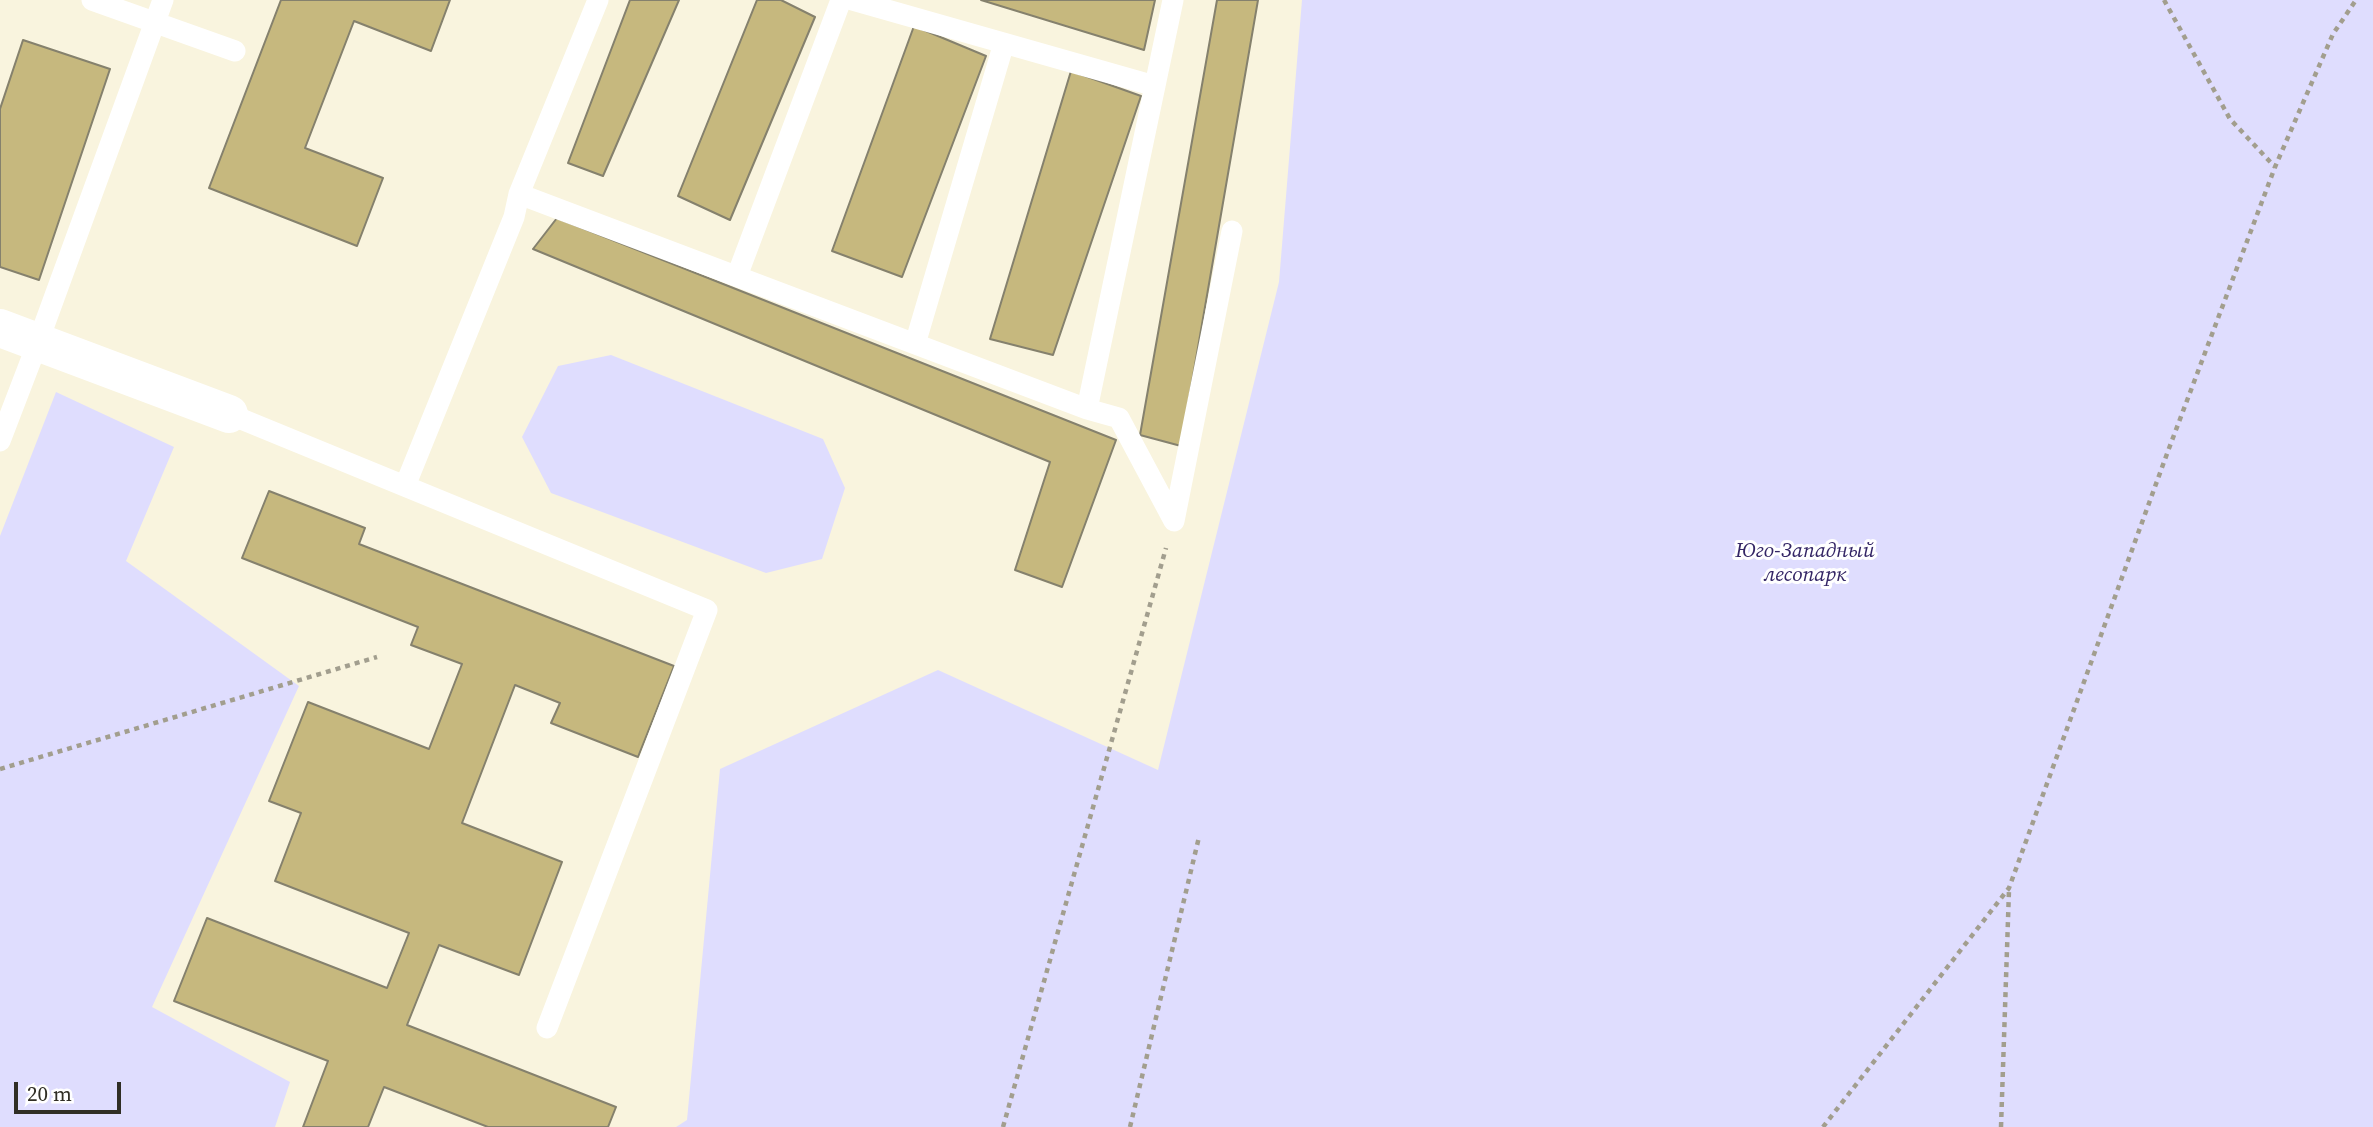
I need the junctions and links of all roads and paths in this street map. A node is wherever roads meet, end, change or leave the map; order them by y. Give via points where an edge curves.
1 (92, 0) edge
2 (163, 0) edge
3 (598, 0) edge
4 (842, 0) edge
5 (852, 0) edge
6 (1173, 0) edge
7 (2164, 0) edge
8 (2356, 0) edge
9 (155, 23) junction
10 (1004, 43) junction
11 (235, 51) dead end
12 (1155, 86) junction
13 (2275, 167) junction
14 (519, 194) junction
15 (1232, 231) dead end
16 (737, 276) junction
17 (0, 328) edge
18 (38, 342) junction
19 (915, 344) junction
20 (1087, 409) junction
21 (229, 414) joint
22 (0, 442) edge
23 (405, 486) junction
24 (1174, 521) junction
25 (377, 657) dead end
26 (0, 769) edge
27 (1199, 837) dead end
28 (2009, 888) junction
29 (547, 1028) dead end
30 (1003, 1127) edge
31 (1130, 1127) edge
32 (1823, 1127) edge
33 (2001, 1127) edge

1 - 9 lane
2 - 9 lane
3 - 14 lane
4 - 16 lane
5 - 10 lane
6 - 12 lane
7 - 13 path via 2230,119
8 - 13 path via 2333,34
9 - 11 lane
9 - 18 lane
10 - 12 lane
10 - 19 lane
12 - 20 lane
13 - 28 path
14 - 16 lane
14 - 23 lane via 514,217
15 - 24 lane
16 - 19 lane
17 - 18 street
18 - 21 street
18 - 22 lane
19 - 20 lane
20 - 24 lane via 1119,418
21 - 23 lane
23 - 29 lane via 707,610
24 - 30 path
25 - 26 path
27 - 31 path
28 - 32 path
28 - 33 path

